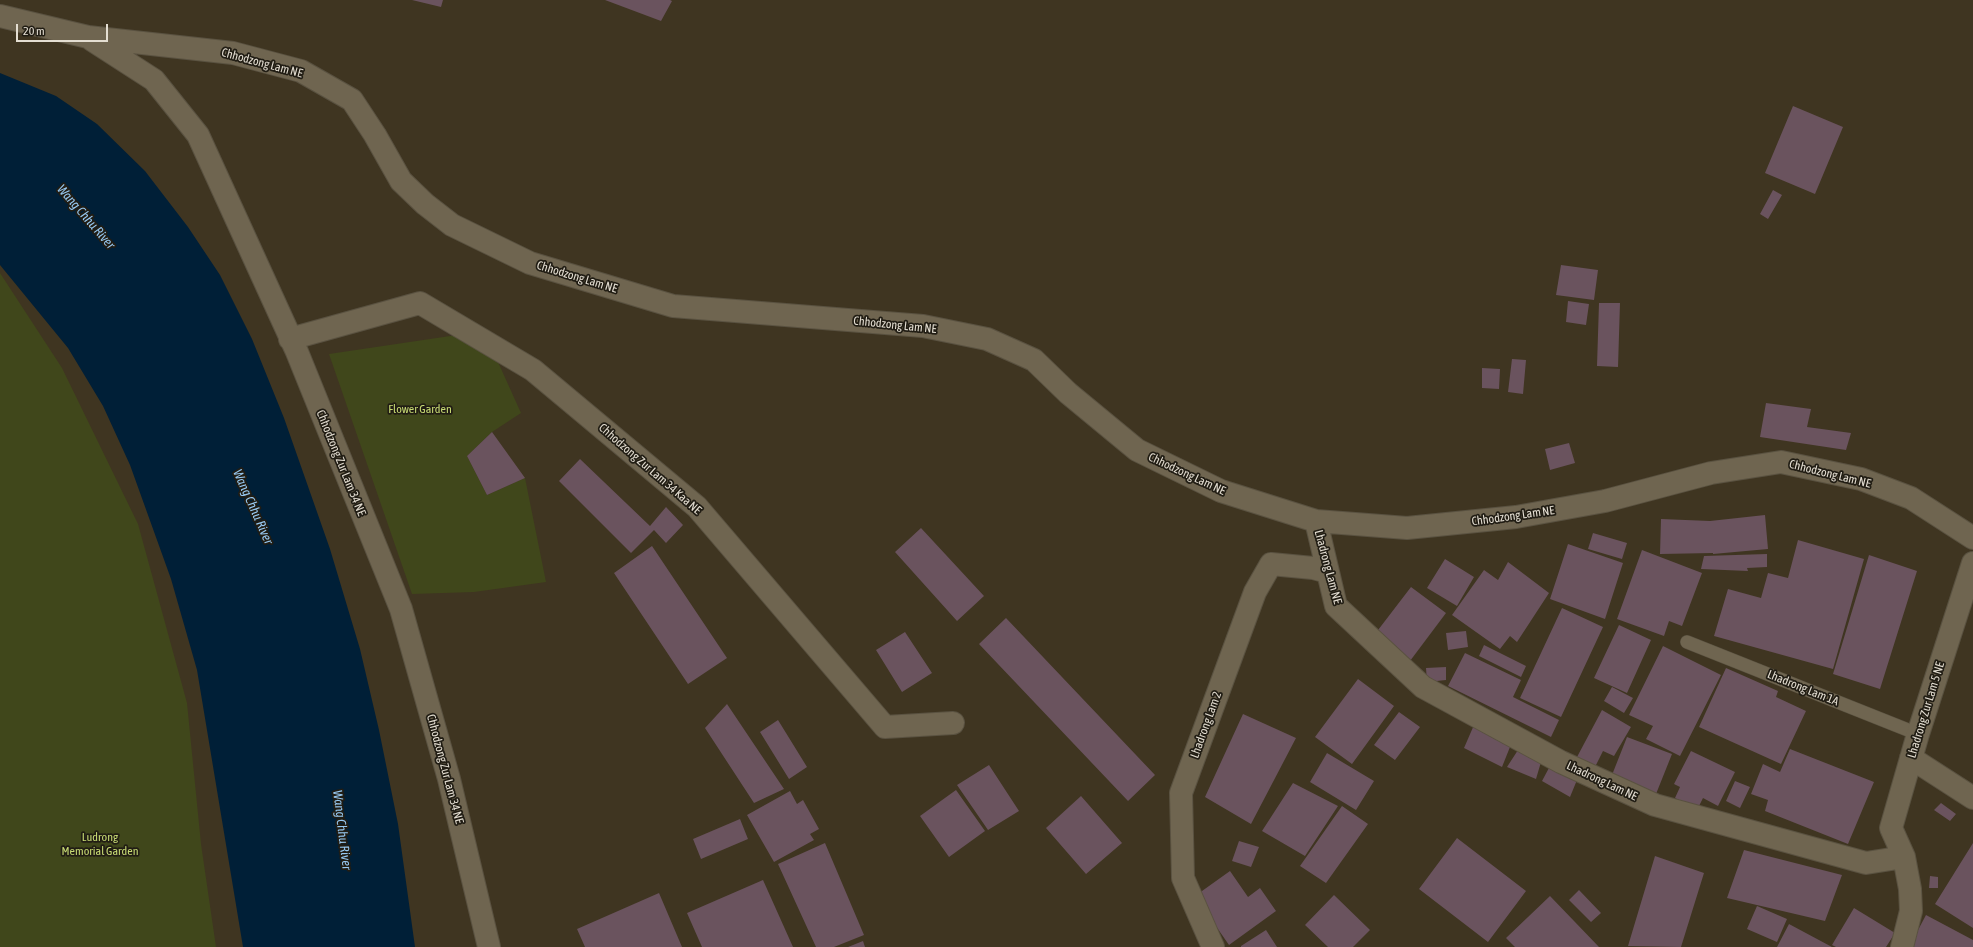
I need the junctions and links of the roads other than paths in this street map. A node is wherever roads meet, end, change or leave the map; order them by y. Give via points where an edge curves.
1 (0, 16) edge
2 (88, 37) junction
3 (290, 339) junction
4 (1316, 521) junction
5 (1973, 538) edge
6 (1973, 563) edge
7 (1328, 572) junction
8 (1687, 642) dead end
9 (953, 723) dead end
10 (1918, 734) junction
11 (1911, 758) junction
12 (1973, 798) edge
13 (1904, 857) junction
14 (488, 947) edge
15 (1213, 947) edge
16 (1902, 947) edge

1 - 2 street, Chhodzong Lam NE
2 - 3 street, Chhodzong Zur Lam 34 NE via 154,80 198,135
2 - 4 street, Chhodzong Lam NE via 233,53 301,71 352,100 401,181 425,204 452,225 530,263 673,306 923,326 987,339 1034,360 1068,393 1137,450 1221,491
3 - 9 street, Chhodzong Zur Lam 34 Kaa NE via 420,303 533,370 697,507 885,727
3 - 14 street, Chhodzong Zur Lam 34 NE via 401,609 449,779
4 - 5 street, Chhodzong Lam NE via 1407,528 1516,517 1605,502 1711,473 1781,462 1861,479 1911,498
4 - 7 street, Lhadrong Lam NE
6 - 10 street, Lhadrong Zur Lam 5 NE
7 - 13 street, Lhadrong Lam NE via 1336,606 1423,686 1561,762 1655,805 1866,863
7 - 15 street, Lhadrong Lam 2 via 1271,564 1255,592 1182,793 1183,878
8 - 10 lane, Lhadrong Lam 1A
10 - 11 street, Lhadrong Zur Lam 5 NE
11 - 12 street
11 - 13 street, Lhadrong Zur Lam 5 NE via 1891,828
13 - 16 street via 1910,889 1910,911

